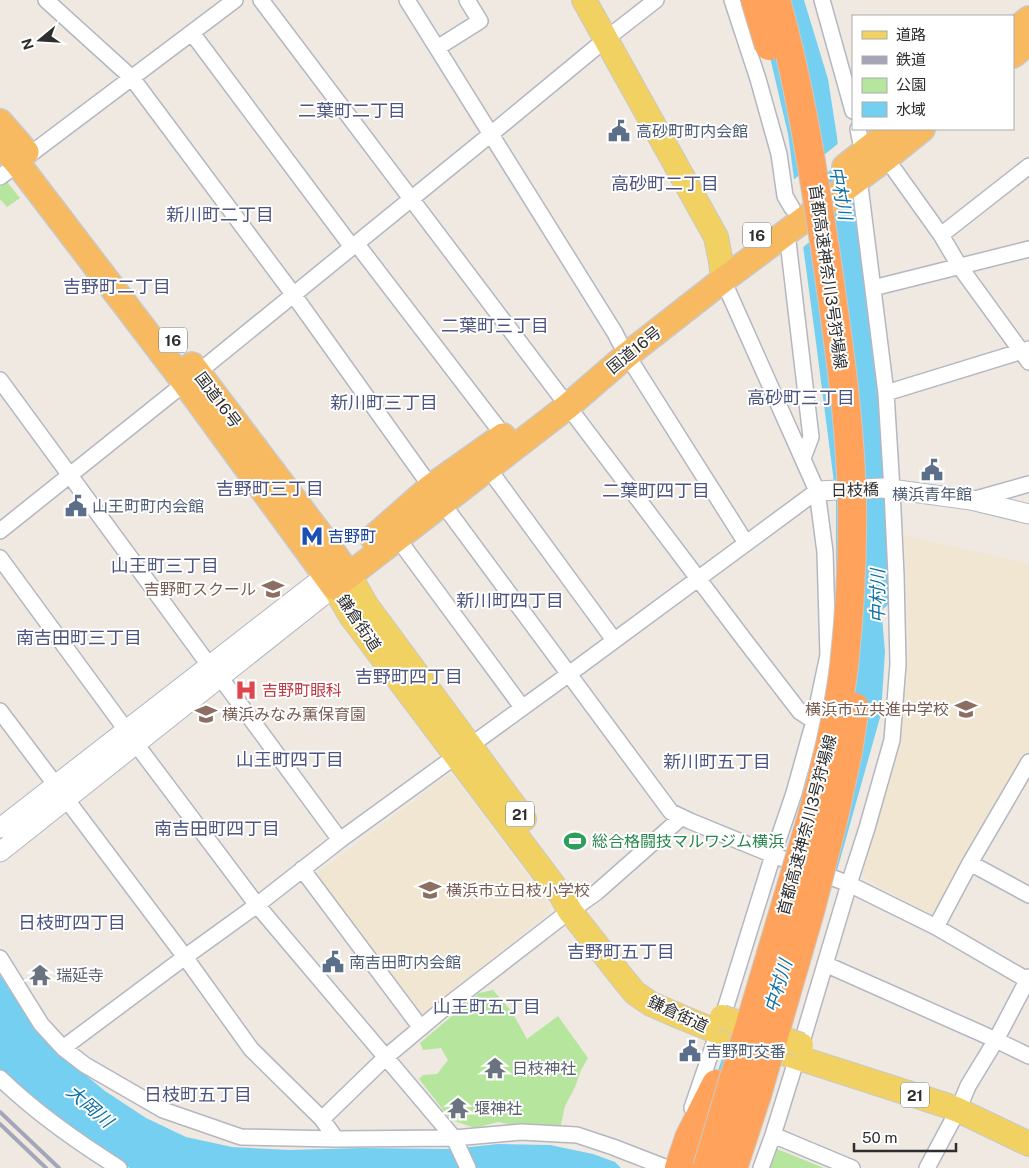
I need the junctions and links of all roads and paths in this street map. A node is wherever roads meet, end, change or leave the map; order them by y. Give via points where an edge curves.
1 (46, 0) edge
2 (235, 0) edge
3 (261, 0) edge
4 (407, 0) edge
5 (467, 0) edge
6 (584, 0) edge
7 (656, 0) edge
8 (732, 0) edge
9 (755, 0) edge
10 (767, 0) edge
11 (776, 0) edge
12 (787, 0) edge
13 (822, 0) edge
14 (1029, 19) edge
15 (1014, 31) edge
16 (192, 33) junction
17 (606, 39) junction
18 (1029, 42) edge
19 (437, 48) junction
20 (1014, 54) edge
21 (132, 78) junction
22 (852, 107) edge
23 (0, 122) edge
24 (858, 130) edge
25 (893, 130) edge
26 (920, 130) edge
27 (491, 134) junction
28 (0, 144) edge
29 (869, 163) junction
30 (16, 166) edge
31 (1029, 166) edge
32 (411, 199) junction
33 (792, 208) junction
34 (787, 233) junction
35 (941, 235) junction
36 (354, 245) junction
37 (1029, 249) edge
38 (832, 257) junction
39 (960, 267) junction
40 (722, 271) junction
41 (873, 288) junction
42 (293, 294) junction
43 (624, 349) junction
44 (1026, 354) edge
45 (191, 378) junction
46 (0, 380) edge
47 (886, 393) junction
48 (563, 399) junction
49 (504, 436) junction
50 (803, 458) junction
51 (488, 468) junction
52 (69, 474) junction
53 (1029, 484) edge
54 (888, 489) junction
55 (822, 490) junction
56 (437, 496) junction
57 (971, 500) junction
58 (1029, 514) edge
59 (0, 531) edge
60 (398, 539) junction
61 (746, 543) junction
62 (0, 558) edge
63 (337, 575) junction
64 (698, 578) junction
65 (614, 640) junction
66 (215, 671) junction
67 (568, 674) junction
68 (522, 708) junction
69 (0, 712) edge
70 (814, 720) junction
71 (132, 736) junction
72 (463, 751) junction
73 (1029, 762) edge
74 (61, 792) junction
75 (812, 816) junction
76 (682, 817) junction
77 (0, 828) edge
78 (340, 840) junction
79 (0, 852) edge
80 (773, 855) junction
81 (970, 863) junction
82 (302, 869) junction
83 (849, 884) junction
84 (1029, 895) edge
85 (257, 905) junction
86 (578, 906) junction
87 (811, 908) junction
88 (936, 927) junction
89 (185, 957) junction
90 (0, 958) edge
91 (825, 964) junction
92 (1028, 979) edge
93 (720, 1025) junction
94 (421, 1028) junction
95 (996, 1040) junction
96 (63, 1048) junction
97 (799, 1051) junction
98 (1029, 1056) edge
99 (386, 1057) junction
100 (0, 1078) edge
101 (716, 1084) junction
102 (961, 1103) junction
103 (322, 1119) junction
104 (1029, 1127) edge
105 (773, 1135) junction
106 (454, 1138) junction
107 (336, 1139) junction
108 (1029, 1144) edge
109 (119, 1168) edge
110 (468, 1168) edge
111 (669, 1168) edge
112 (679, 1168) edge
113 (688, 1168) edge
114 (707, 1168) edge
115 (733, 1168) edge
116 (744, 1168) edge
117 (761, 1168) edge
118 (852, 1168) edge
119 (926, 1168) edge

1 - 21 street
2 - 16 street
3 - 32 street
4 - 19 street
5 - 19 street via 480,21
6 - 17 main road
7 - 17 street
8 - 33 street via 779,154 785,196
9 - 38 highway, bridge
10 - 38 highway, bridge via 788,70
11 - 38 highway, 首都高速神奈川3号狩場線, bridge
12 - 38 highway, 首都高速神奈川3号狩場線 via 820,144
13 - 22 street
14 - 15 highway
16 - 21 street
16 - 36 street
17 - 27 street
17 - 40 main road via 716,237
18 - 20 highway
19 - 27 street
21 - 30 street
21 - 42 street
23 - 30 highway, 国道16号 / 16
24 - 29 street
25 - 29 highway, 国道16号 / 16
26 - 29 highway, 国道16号 / 16
27 - 32 street
27 - 43 street
28 - 30 highway, 国道16号 / 16
29 - 33 highway, 国道16号 / 16
29 - 34 highway, 国道16号 / 16
29 - 35 street
29 - 41 street
30 - 45 highway, 国道16号 / 16
31 - 35 street
32 - 36 street
32 - 48 street
33 - 40 highway, 国道16号 / 16
34 - 40 highway, 国道16号 / 16
34 - 50 street via 811,437
35 - 39 street
36 - 42 street
36 - 49 street
37 - 39 street
38 - 75 highway, 首都高速神奈川3号狩場線, bridge via 852,498 850,605 835,720
38 - 87 highway, 首都高速神奈川3号狩場線, bridge via 854,378 864,516 864,619 848,752
39 - 41 street
39 - 44 street
40 - 43 highway, 国道16号 / 16 via 703,280
40 - 50 street
41 - 47 street
42 - 45 street
42 - 56 street
43 - 48 highway, 国道16号 / 16
43 - 61 street
44 - 47 street
45 - 52 street
45 - 63 highway, 国道16号 / 16
46 - 52 street
47 - 54 street
48 - 49 highway, 国道16号 / 16
48 - 51 highway, 国道16号 / 16
48 - 64 street
49 - 56 highway, 国道16号 / 16
50 - 55 street
51 - 56 highway, 国道16号 / 16
51 - 65 street
52 - 59 street
52 - 66 street
53 - 57 street
54 - 55 street, 日枝橋
54 - 57 street, 日枝橋
54 - 83 street via 896,575 898,664 892,740
55 - 61 street
55 - 70 street via 828,655
56 - 60 highway, 国道16号 / 16
56 - 63 highway, 国道16号 / 16 via 371,539
56 - 67 street
57 - 58 street, 日枝橋
60 - 63 highway, 国道16号 / 16
60 - 68 street
61 - 64 street
62 - 71 street
63 - 66 street
63 - 72 main road, 鎌倉街道 / 21 via 366,605
64 - 65 street
64 - 70 street via 800,712
65 - 67 street
66 - 71 street
66 - 78 street
67 - 68 street
67 - 76 street via 671,812
68 - 72 street
69 - 74 street
70 - 80 street
71 - 74 street
71 - 85 street
72 - 78 street
72 - 86 main road, 鎌倉街道 / 21
73 - 81 street
74 - 77 street
74 - 79 street
74 - 89 street
75 - 101 highway, bridge
75 - 114 highway, 首都高速神奈川3号狩場線, bridge
76 - 80 street
76 - 86 street
78 - 82 street
80 - 83 street
80 - 93 street
81 - 84 street
81 - 88 street
82 - 85 street
82 - 94 street
83 - 88 street
83 - 91 street
85 - 89 street
85 - 99 street
86 - 93 main road, 鎌倉街道 / 21 via 638,974
86 - 94 street
87 - 115 highway, 首都高速神奈川3号狩場線, bridge
87 - 116 highway, bridge via 776,1060
88 - 92 street
89 - 96 street
89 - 103 street via 251,1048
90 - 96 street via 41,1024
91 - 95 street
91 - 97 street
92 - 95 street
93 - 97 main road, 鎌倉街道 / 21, bridge
93 - 111 street
94 - 99 street
95 - 98 street
95 - 102 street
96 - 107 street via 85,1066 163,1110 241,1137
97 - 102 main road, 鎌倉街道 / 21
97 - 105 street
99 - 103 street
99 - 106 street
100 - 109 street via 83,1146
101 - 112 highway via 689,1138
101 - 113 highway
102 - 104 main road, 鎌倉街道 / 21
102 - 108 main road, 鎌倉街道 / 21
102 - 119 street
103 - 107 street
105 - 117 street
105 - 118 street
106 - 107 street
106 - 110 street
106 - 111 street via 521,1132 576,1135

